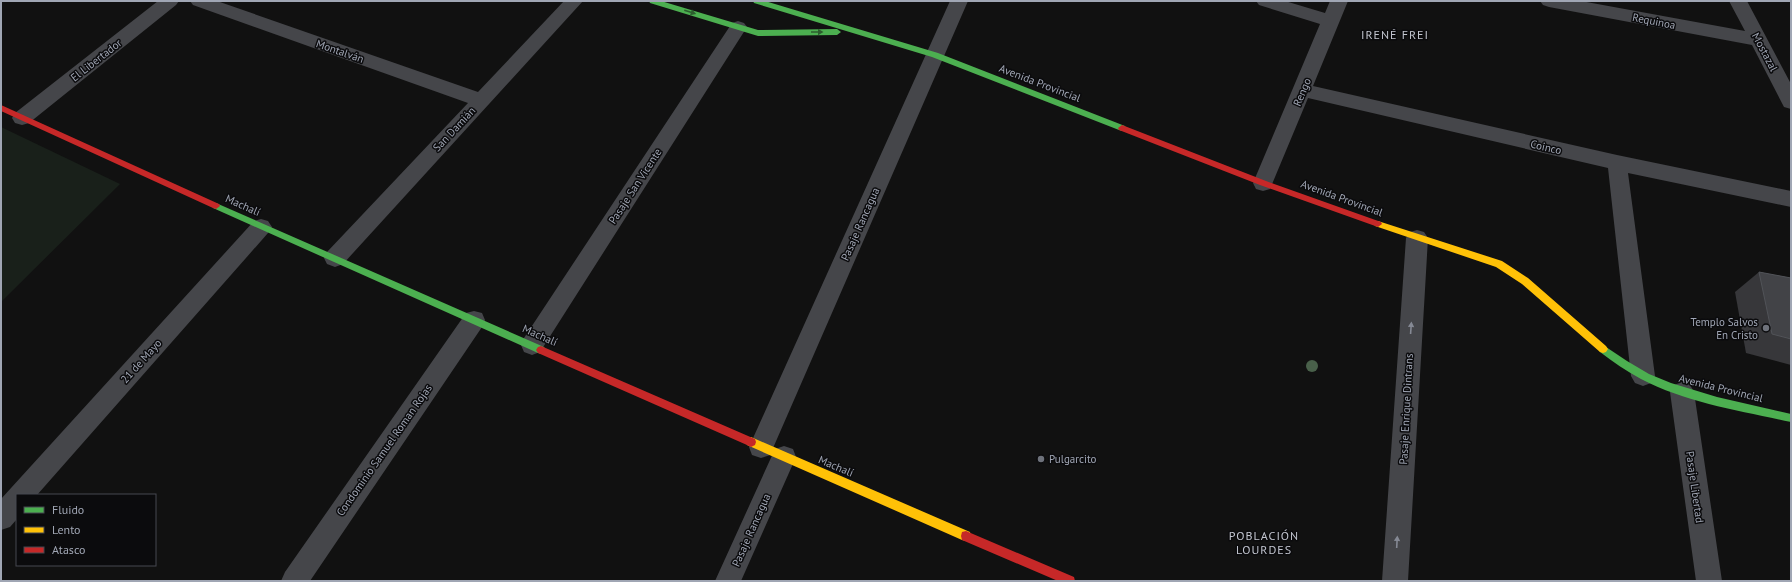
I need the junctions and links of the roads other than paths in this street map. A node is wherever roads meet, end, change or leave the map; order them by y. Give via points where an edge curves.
1 (170, 1) edge
2 (199, 1) edge
3 (574, 1) edge
4 (653, 1) edge
5 (757, 1) edge
6 (959, 1) edge
7 (1265, 1) edge
8 (1339, 1) edge
9 (1549, 1) edge
10 (1738, 1) edge
11 (1331, 21) junction
12 (738, 27) junction
13 (863, 32) junction
14 (1758, 40) junction
15 (935, 55) junction
16 (1786, 84) edge
17 (1302, 90) junction
18 (481, 100) junction
19 (1791, 102) edge
20 (1, 108) edge
21 (22, 118) junction
22 (1617, 163) junction
23 (1263, 183) junction
24 (1791, 199) edge
25 (261, 227) junction
26 (1417, 238) junction
27 (335, 258) junction
28 (474, 320) junction
29 (532, 345) junction
30 (1643, 376) junction
31 (1682, 392) junction
32 (1791, 418) edge
33 (761, 447) junction
34 (784, 457) junction
35 (22, 494) edge
36 (16, 501) edge
37 (1, 518) edge
38 (294, 581) edge
39 (728, 581) edge
40 (1070, 581) edge
41 (1395, 581) edge
42 (1709, 581) edge

1 - 21 street, El Libertador
2 - 18 street, Montalván
3 - 18 street, San Damián
4 -> 12 street, Avenida Provincial
5 - 13 street, Avenida Provincial
6 - 15 street, Pasaje Rancagua
7 - 11 street
8 - 11 street, Rengo
9 - 14 street, Requinoa
10 - 14 street, Mostazal
11 - 17 street, Rengo
12 -> 13 street, Avenida Provincial via 758,33
12 - 29 street, Pasaje San Vicente
13 - 15 street, Avenida Provincial
14 - 16 street, Mostazal
15 - 23 street, Avenida Provincial
15 - 33 street, Pasaje Rancagua
16 - 19 street, Mostazal
17 - 22 street, Coinco
17 - 23 street, Rengo
18 - 27 street, San Damián
20 - 21 street, Machalí
21 - 25 street, Machalí
22 - 24 street, Coinco
22 - 30 street
23 - 26 street, Avenida Provincial
25 - 27 street, Machalí
25 - 35 street, 21 de Mayo
26 - 30 street, Avenida Provincial via 1499,264 1513,272 1618,362
41 -> 26 street, Pasaje Enrique Dintrans
27 - 28 street, Machalí
28 - 29 street, Machalí
28 - 38 street, Condominio Samuel Roman Rojas
29 - 33 street, Machalí
30 - 31 street, Avenida Provincial
31 - 32 street, Avenida Provincial
31 - 42 street, Pasaje Libertad
33 - 34 street, Machalí
34 - 39 street, Pasaje Rancagua
34 - 40 street, Machalí
36 - 37 street

